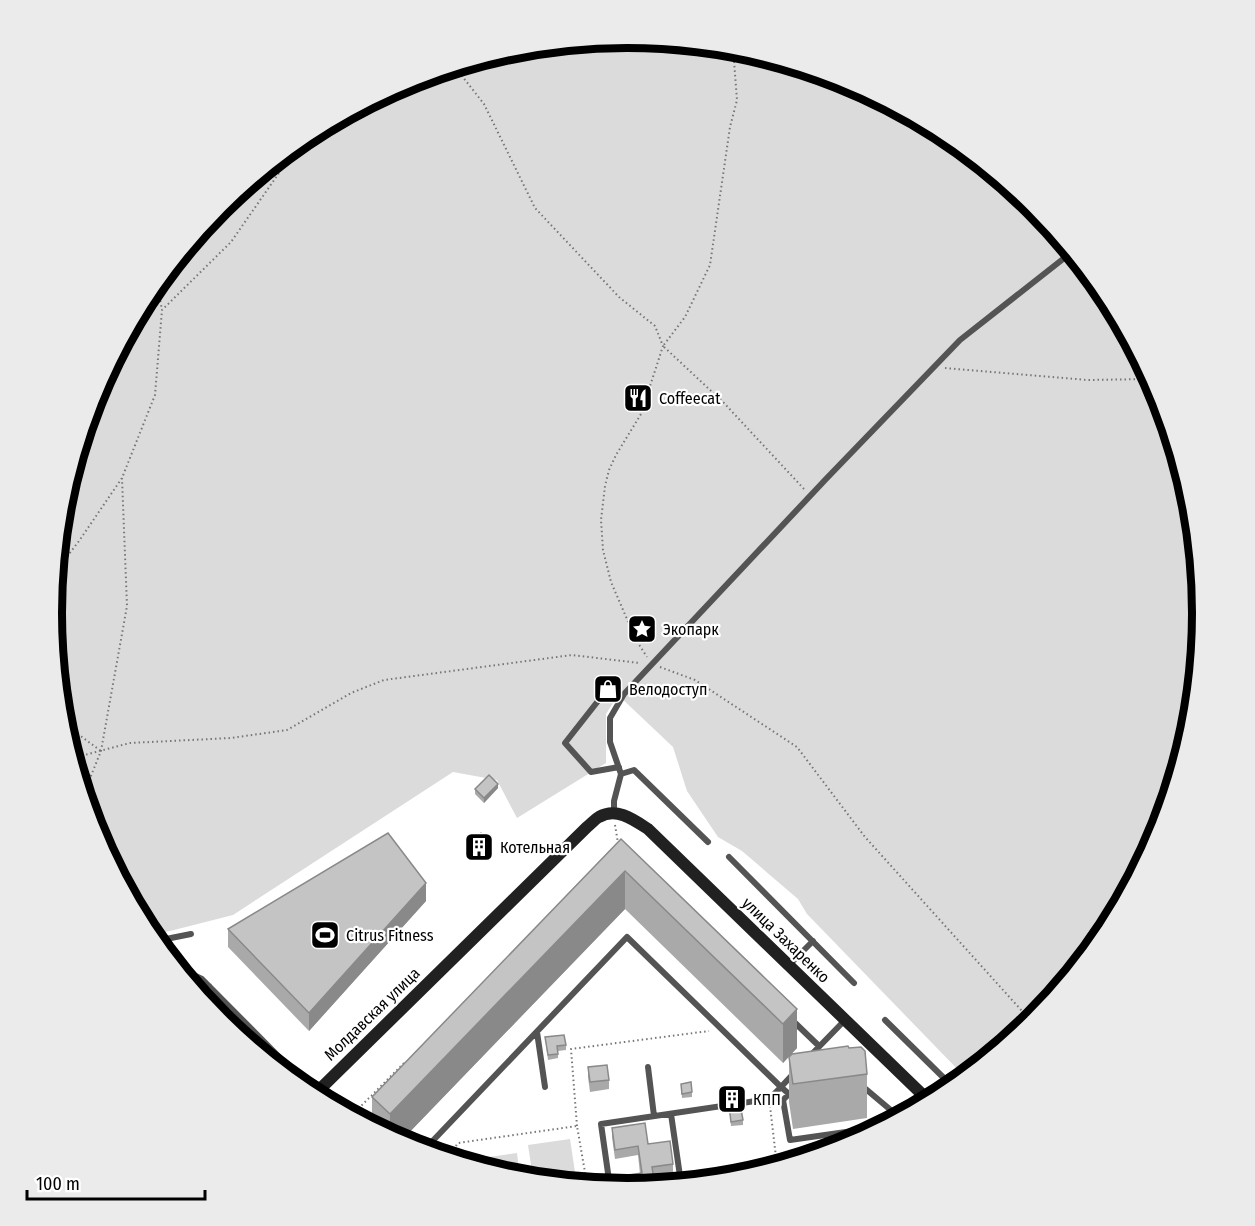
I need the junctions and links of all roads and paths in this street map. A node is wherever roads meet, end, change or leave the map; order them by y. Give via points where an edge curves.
1 (734, 58) edge
2 (456, 75) edge
3 (462, 76) joint
4 (285, 164) edge
5 (1066, 257) edge
6 (159, 297) edge
7 (162, 310) junction
8 (663, 346) junction
9 (934, 367) junction
10 (1141, 379) edge
11 (122, 478) junction
12 (810, 495) junction
13 (65, 559) edge
14 (652, 664) junction
15 (598, 701) dead end
16 (75, 732) edge
17 (101, 751) junction
18 (81, 756) edge
19 (620, 770) junction
20 (88, 782) edge
21 (614, 813) junction
22 (708, 842) dead end
23 (618, 849) edge
24 (729, 857) dead end
25 (191, 934) dead end
26 (166, 939) edge
27 (813, 941) junction
28 (789, 965) junction
29 (194, 975) edge
30 (854, 983) dead end
31 (203, 986) edge
32 (209, 986) junction
33 (224, 1009) edge
34 (232, 1010) junction
35 (786, 1014) edge
36 (1026, 1014) edge
37 (845, 1020) junction
38 (885, 1020) dead end
39 (721, 1029) junction
40 (537, 1032) junction
41 (250, 1033) edge
42 (258, 1036) junction
43 (819, 1046) junction
44 (276, 1054) edge
45 (411, 1057) edge
46 (804, 1063) edge
47 (648, 1067) dead end
48 (796, 1071) edge
49 (946, 1080) edge
50 (856, 1081) edge
51 (800, 1083) edge
52 (545, 1087) dead end
53 (781, 1087) junction
54 (322, 1088) edge
55 (789, 1094) junction
56 (922, 1094) edge
57 (769, 1099) junction
58 (358, 1109) edge
59 (892, 1112) edge
60 (671, 1114) junction
61 (654, 1116) junction
62 (577, 1126) junction
63 (853, 1131) edge
64 (431, 1142) edge
65 (453, 1150) edge
66 (776, 1158) edge
67 (680, 1175) edge
68 (586, 1176) edge
69 (609, 1177) edge

1 - 8 path via 737,100 710,265 685,317
2 - 3 path
3 - 8 path via 484,104 535,208 619,297 655,326
4 - 7 path via 231,242
5 - 9 lane via 960,340
6 - 7 path
7 - 11 path via 155,395
8 - 12 path via 724,403
8 - 14 path via 641,414 609,470 601,520 611,582 636,640
9 - 10 path via 1087,380
9 - 12 lane
11 - 13 path
11 - 17 path via 127,606
12 - 14 lane
14 - 17 path via 572,655 384,680 351,693 287,730 231,738 130,743
14 - 19 lane via 624,694 610,718 610,742
14 - 36 path via 695,681 797,747 865,837
15 - 19 lane via 565,743 591,772
16 - 17 path
17 - 18 path
17 - 20 path
19 - 21 lane
19 - 22 lane via 634,770
21 - 23 path
21 - 28 street, улица Захаренко via 632,817 648,828
21 - 54 street, Молдавская улица via 599,817 587,827
24 - 27 lane
25 - 26 lane
27 - 28 lane
27 - 30 lane
28 - 37 street, улица Захаренко
29 - 32 lane
31 - 32 lane
32 - 34 lane
33 - 34 lane
34 - 42 lane
35 - 43 lane
37 - 43 lane
37 - 56 street, улица Захаренко
38 - 49 lane
39 - 40 lane via 627,938
39 - 53 lane
39 - 62 path via 571,1050
40 - 52 lane
40 - 64 lane
41 - 42 lane
42 - 44 lane
43 - 46 lane
45 - 58 path
47 - 61 lane
48 - 53 lane
50 - 59 lane
51 - 55 lane
53 - 55 lane
53 - 57 lane
55 - 63 lane via 783,1100 790,1140
57 - 60 lane
57 - 66 path
60 - 61 lane
60 - 67 lane
61 - 69 lane via 601,1124
62 - 65 path via 458,1143
62 - 68 path

